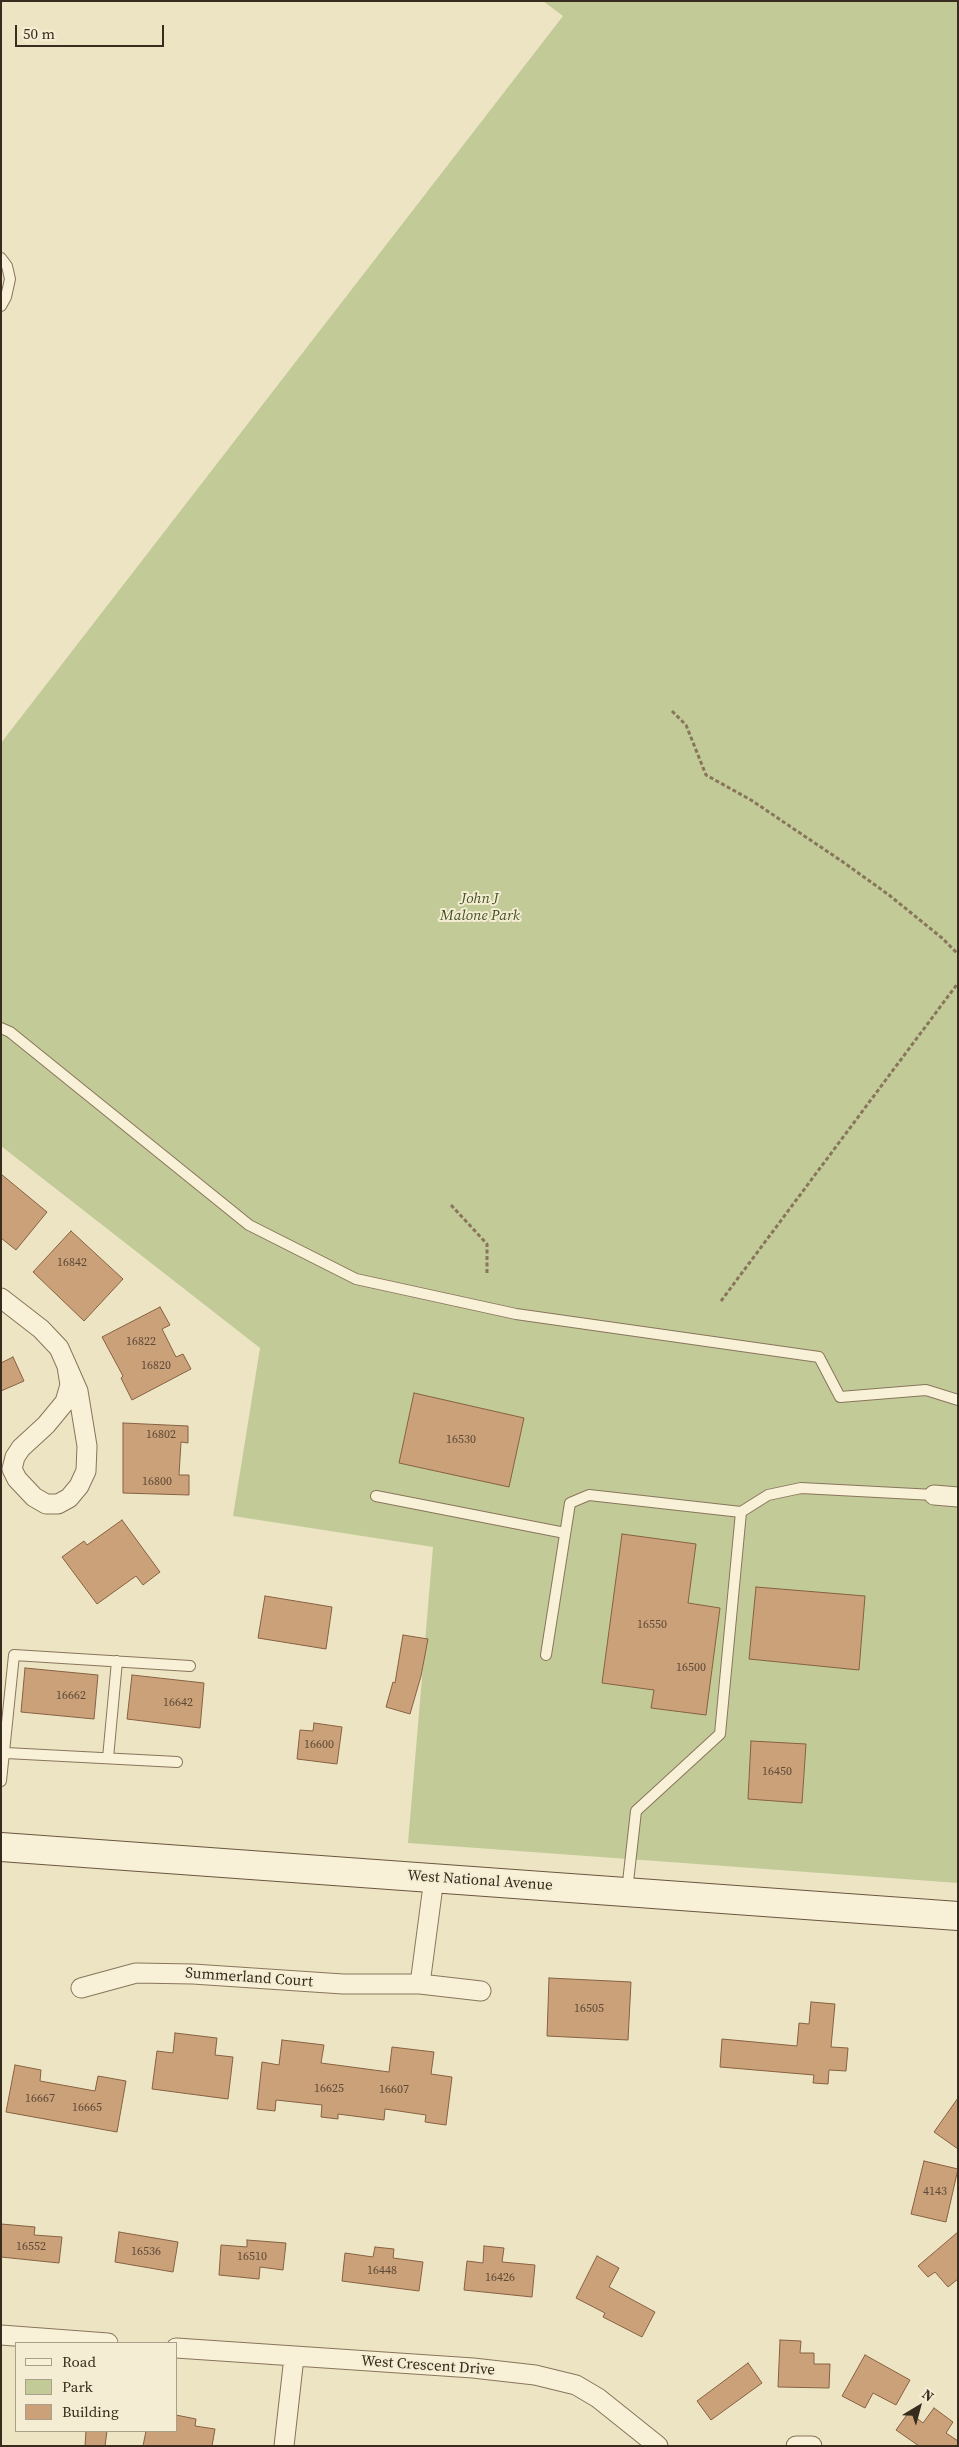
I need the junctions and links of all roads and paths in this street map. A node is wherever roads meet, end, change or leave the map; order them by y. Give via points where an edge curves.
1 (1, 258) edge
2 (1, 306) edge
3 (672, 711) dead end
4 (958, 954) edge
5 (958, 983) edge
6 (1, 1028) edge
7 (451, 1205) dead end
8 (488, 1273) dead end
9 (1, 1298) edge
10 (721, 1301) dead end
11 (67, 1366) junction
12 (958, 1400) edge
13 (934, 1495) joint
14 (376, 1496) dead end
15 (958, 1497) edge
16 (742, 1512) junction
17 (565, 1533) junction
18 (546, 1655) dead end
19 (117, 1661) junction
20 (190, 1666) dead end
21 (6, 1753) junction
22 (108, 1758) junction
23 (177, 1762) dead end
24 (1, 1781) edge
25 (1, 1847) edge
26 (434, 1878) junction
27 (626, 1892) junction
28 (958, 1916) edge
29 (420, 1984) junction
30 (81, 1988) dead end
31 (481, 1991) dead end
32 (1, 2335) edge
33 (95, 2342) edge
34 (178, 2348) edge
35 (294, 2357) junction
36 (284, 2446) edge
37 (658, 2446) edge
38 (796, 2446) edge
39 (812, 2446) edge

1 - 2 lane via 10,279
3 - 4 path via 686,725 706,775 751,800 843,862 889,895
5 - 10 path
6 - 12 lane via 249,1225 356,1279 516,1314 819,1357 840,1397 926,1390
7 - 8 path via 487,1244
9 - 11 street via 41,1329 59,1348
11 - 11 street via 70,1385 65,1402 21,1448 12,1469 34,1497 46,1504 58,1504 69,1498 80,1486 86,1472 87,1446 78,1392
13 - 15 street
13 - 16 lane via 801,1488 768,1495
14 - 17 lane
16 - 17 lane via 589,1496 570,1503
16 - 27 lane via 720,1734 636,1811
17 - 18 lane
19 - 20 lane
19 - 21 lane via 14,1654
19 - 22 lane
21 - 22 lane
21 - 24 lane
22 - 23 lane
25 - 26 main road, West National Avenue
26 - 27 main road, West National Avenue
26 - 29 street
27 - 28 main road, West National Avenue
29 - 30 street, Summerland Court via 343,1984 136,1973
29 - 31 street, Summerland Court
32 - 33 street
34 - 35 street, West Crescent Drive
35 - 36 street
35 - 37 street, West Crescent Drive via 536,2375 576,2385 598,2398
38 - 39 street

